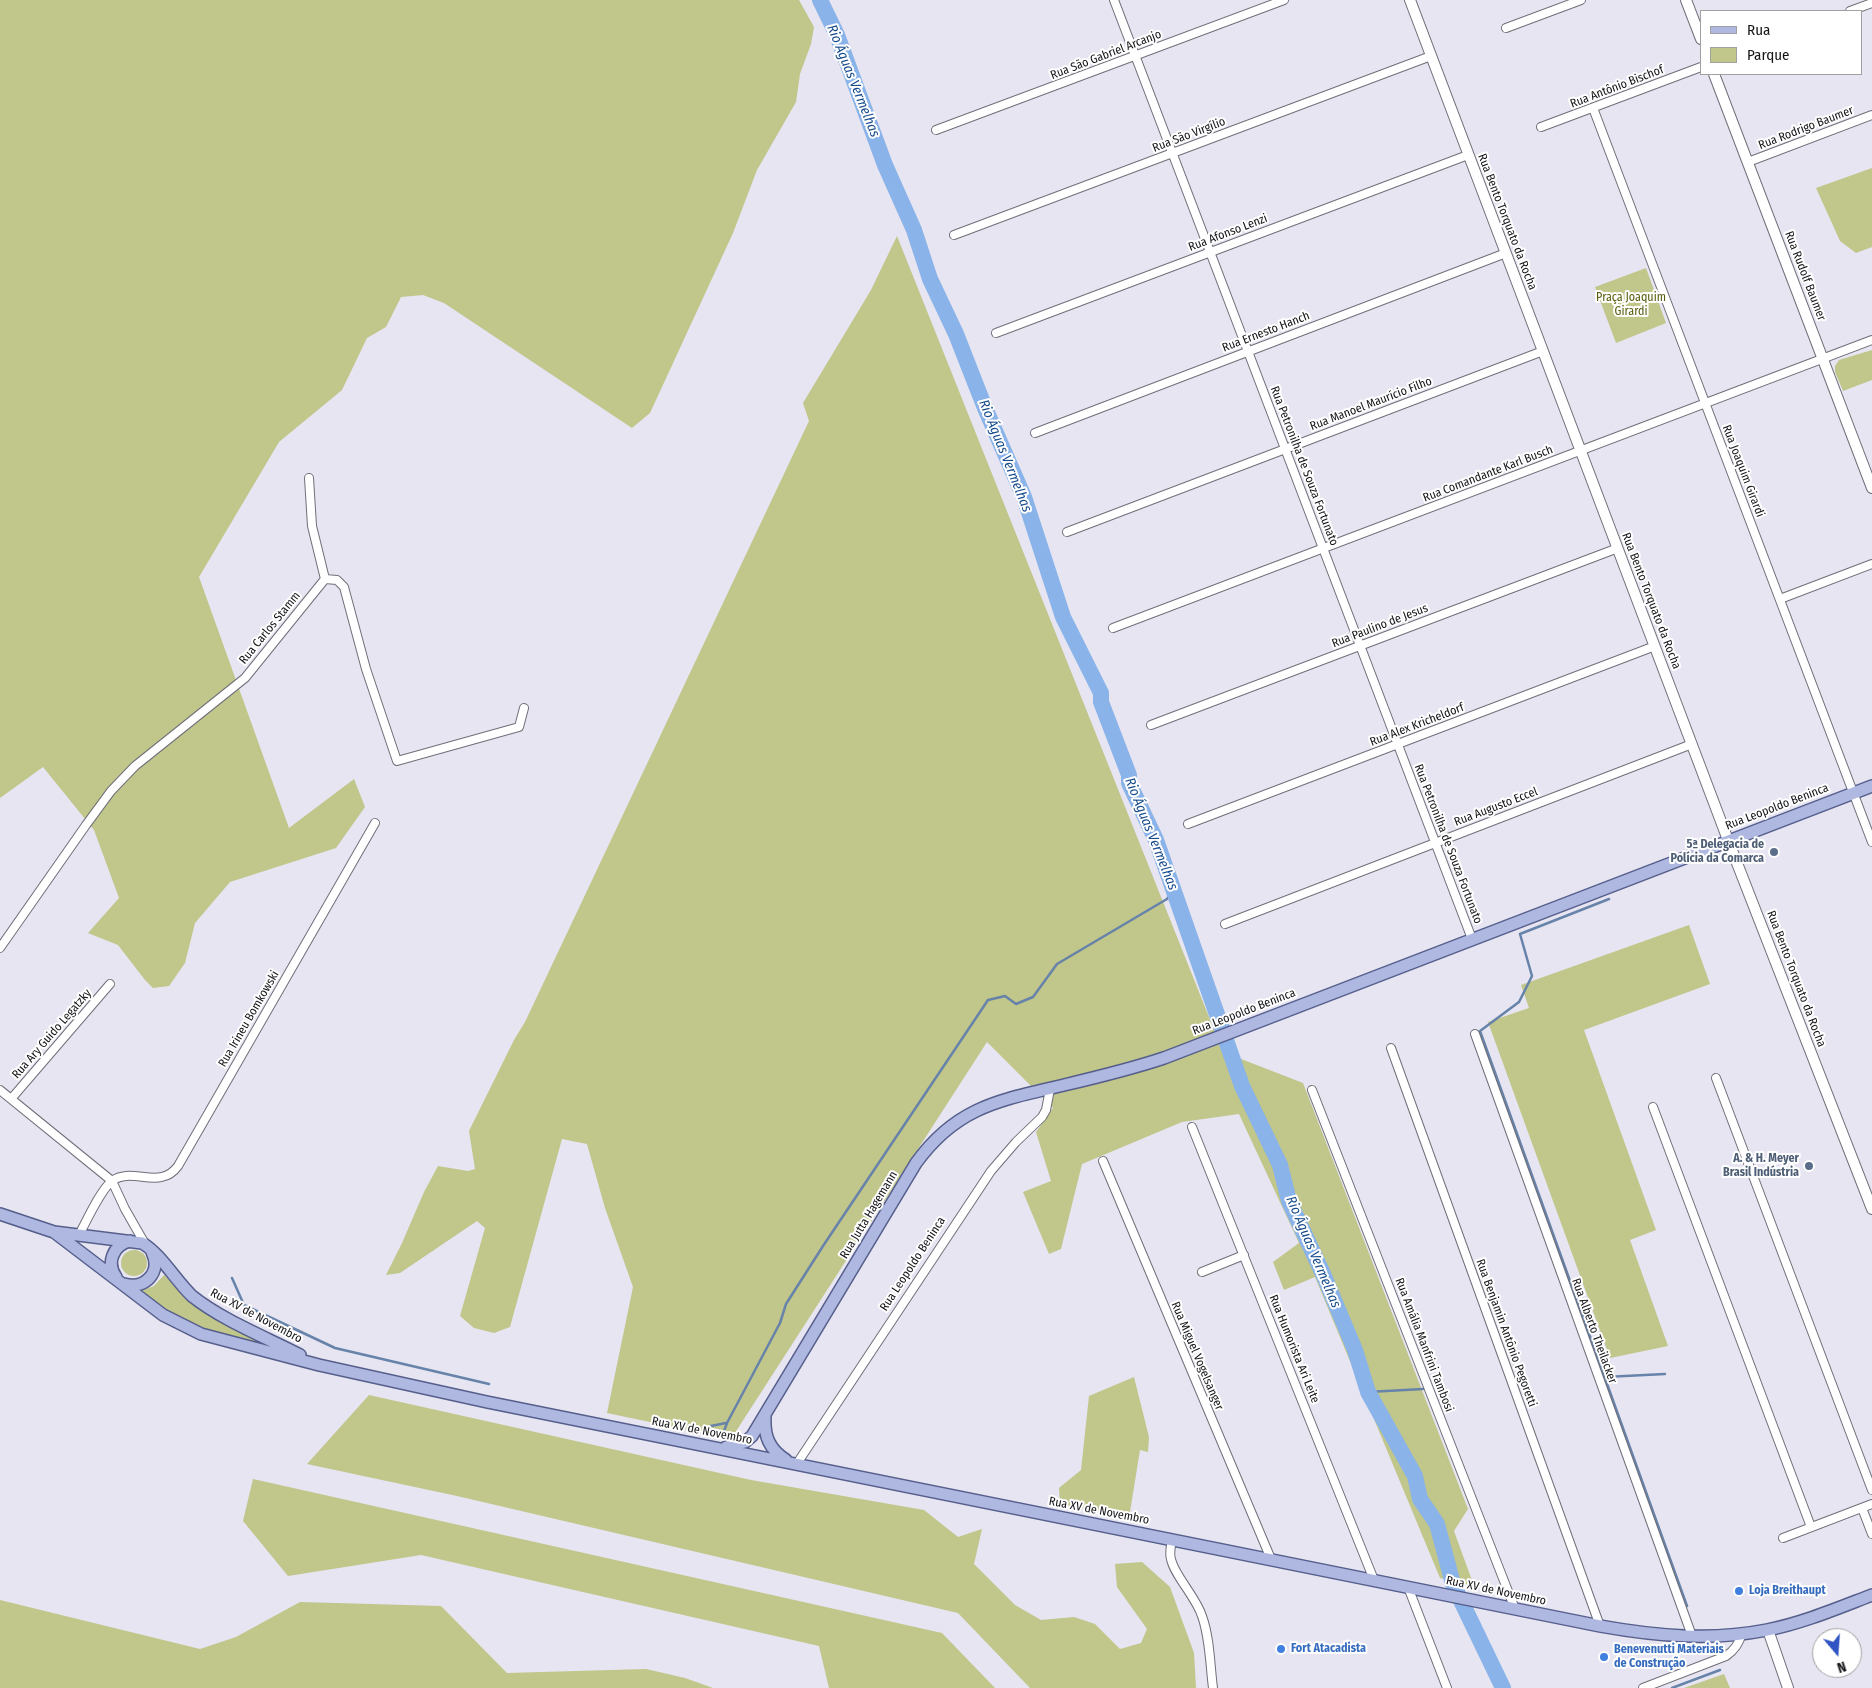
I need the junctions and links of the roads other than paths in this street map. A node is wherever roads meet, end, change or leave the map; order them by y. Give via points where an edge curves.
1 (1114, 0) edge
2 (1284, 0) edge
3 (1410, 0) edge
4 (1581, 0) edge
5 (1686, 0) edge
6 (1870, 4) edge
7 (1853, 10) edge
8 (1506, 28) dead end
9 (1700, 36) edge
10 (1136, 56) junction
11 (1431, 56) junction
12 (1700, 68) edge
13 (1714, 75) edge
14 (1593, 108) junction
15 (1872, 115) edge
16 (1541, 127) dead end
17 (936, 130) dead end
18 (1173, 153) junction
19 (1468, 155) junction
20 (1748, 162) junction
21 (954, 235) dead end
22 (1210, 252) junction
23 (1506, 253) junction
24 (996, 333) dead end
25 (1872, 340) edge
26 (1248, 351) junction
27 (1543, 351) junction
28 (1823, 359) junction
29 (1705, 404) junction
30 (1035, 433) dead end
31 (1286, 449) junction
32 (1581, 451) junction
33 (309, 478) dead end
34 (1872, 488) edge
35 (1067, 532) dead end
36 (1323, 548) junction
37 (1618, 548) junction
38 (1872, 564) edge
39 (325, 579) junction
40 (1780, 599) junction
41 (1113, 628) dead end
42 (1360, 646) junction
43 (1655, 646) junction
44 (524, 708) dead end
45 (1151, 725) dead end
46 (1398, 744) junction
47 (1692, 744) junction
48 (1872, 786) edge
49 (1853, 793) junction
50 (375, 823) dead end
51 (1188, 824) dead end
52 (1728, 840) junction
53 (1872, 842) edge
54 (1435, 843) junction
55 (1225, 924) dead end
56 (1472, 939) junction
57 (0, 948) edge
58 (110, 984) dead end
59 (1474, 1034) dead end
60 (1391, 1048) dead end
61 (1716, 1078) dead end
62 (1050, 1089) junction
63 (0, 1090) edge
64 (1312, 1090) dead end
65 (11, 1099) junction
66 (1653, 1107) dead end
67 (1192, 1127) dead end
68 (1102, 1162) dead end
69 (112, 1181) junction
70 (1872, 1209) edge
71 (0, 1214) edge
72 (54, 1232) junction
73 (79, 1235) junction
74 (132, 1241) junction
75 (148, 1247) junction
76 (1244, 1256) junction
77 (1202, 1272) dead end
78 (121, 1282) junction
79 (319, 1365) junction
80 (765, 1417) junction
81 (720, 1448) junction
82 (796, 1464) junction
83 (1872, 1490) edge
84 (1872, 1504) edge
85 (1862, 1508) junction
86 (1811, 1527) junction
87 (1872, 1534) edge
88 (1783, 1538) dead end
89 (1172, 1540) junction
90 (1271, 1559) junction
91 (1374, 1580) junction
92 (1408, 1587) junction
93 (1872, 1595) edge
94 (1516, 1609) junction
95 (1600, 1626) junction
96 (1768, 1630) junction
97 (1742, 1634) junction
98 (1692, 1636) junction
99 (1213, 1688) edge
100 (1447, 1688) edge
101 (1643, 1688) edge
102 (1788, 1688) edge

1 - 10 street, Rua Petronilha de Souza Fortunato
2 - 10 street, Rua São Gabriel Arcanjo
3 - 11 street, Rua Bento Torquato da Rocha
4 - 8 street
5 - 9 street
6 - 7 street
10 - 17 street, Rua São Gabriel Arcanjo
10 - 18 street, Rua Petronilha de Souza Fortunato
11 - 18 street, Rua São Virgílio
11 - 19 street, Rua Bento Torquato da Rocha
12 - 14 street, Rua Antônio Bischof
13 - 20 street, Rua Rudolf Baumer
14 - 16 street, Rua Antônio Bischof
14 - 29 street, Rua Joaquim Girardi
15 - 20 street, Rua Rodrigo Baumer
18 - 21 street, Rua São Virgílio
18 - 22 street, Rua Petronilha de Souza Fortunato
19 - 22 street, Rua Afonso Lenzi
19 - 23 street, Rua Bento Torquato da Rocha
20 - 28 street, Rua Rudolf Baumer
22 - 24 street, Rua Afonso Lenzi
22 - 26 street, Rua Petronilha de Souza Fortunato
23 - 26 street, Rua Ernesto Hanch
23 - 27 street, Rua Bento Torquato da Rocha
25 - 28 street, Rua Comandante Karl Busch
26 - 30 street, Rua Ernesto Hanch
26 - 31 street, Rua Petronilha de Souza Fortunato
27 - 31 street, Rua Manoel Maurício Filho
27 - 32 street, Rua Bento Torquato da Rocha
28 - 29 street, Rua Comandante Karl Busch
28 - 34 street, Rua Rudolf Baumer
29 - 32 street, Rua Comandante Karl Busch
29 - 40 street, Rua Joaquim Girardi
31 - 35 street, Rua Manoel Maurício Filho
31 - 36 street, Rua Petronilha de Souza Fortunato
32 - 36 street, Rua Comandante Karl Busch
32 - 37 street, Rua Bento Torquato da Rocha
33 - 39 street via 312,526
36 - 41 street, Rua Comandante Karl Busch
36 - 42 street, Rua Petronilha de Souza Fortunato
37 - 42 street, Rua Paulino de Jesus
37 - 43 street, Rua Bento Torquato da Rocha
38 - 40 street
39 - 44 street via 337,580 344,587 366,669 397,761 519,727
39 - 57 street, Rua Carlos Stamm via 245,678 122,778
40 - 49 street, Rua Joaquim Girardi
42 - 45 street, Rua Paulino de Jesus
42 - 46 street, Rua Petronilha de Souza Fortunato
43 - 46 street, Rua Alex Kricheldorf
43 - 47 street, Rua Bento Torquato da Rocha
46 - 51 street, Rua Alex Kricheldorf
46 - 54 street, Rua Petronilha de Souza Fortunato
47 - 52 street, Rua Bento Torquato da Rocha
47 - 54 street, Rua Augusto Eccel
48 - 49 main road, Rua Leopoldo Beninca
49 - 52 main road, Rua Leopoldo Beninca
49 - 53 street, Rua Joaquim Girardi
50 - 69 street, Rua Irineu Bomkowski via 178,1166 172,1174 163,1177 126,1177
52 - 56 main road, Rua Leopoldo Beninca
52 - 70 street, Rua Bento Torquato da Rocha
54 - 55 street, Rua Augusto Eccel
54 - 56 street, Rua Petronilha de Souza Fortunato
56 - 62 main road, Rua Leopoldo Beninca via 1136,1067
58 - 65 street, Rua Ary Guido Legatzky
59 - 98 street, Rua Alberto Theilacker
60 - 95 street, Rua Benjamin Antônio Pegoretti
61 - 83 street
62 - 80 main road, Rua Jutta Hagemann via 1001,1100 972,1112 949,1127 928,1147
62 - 82 street, Rua Leopoldo Beninca via 1042,1117 991,1171
63 - 65 street
64 - 94 street, Rua Amália Manfrini Tambosi
65 - 69 street
66 - 86 street
67 - 76 street, Rua Humorista Ari Leite
68 - 90 street, Rua Miguel Vogelsanger
69 - 73 street
69 - 75 street
71 - 72 main road, Rua XV de Novembro
72 - 73 main road, Rua XV de Novembro
72 - 78 main road, Rua XV de Novembro
73 - 74 main road, Rua XV de Novembro
74 - 75 main road, Rua XV de Novembro
74 - 78 main road via 122,1244 113,1254 112,1268
75 - 78 main road via 156,1264 150,1278 138,1285
75 - 79 main road, Rua XV de Novembro via 201,1302
76 - 77 street
76 - 91 street, Rua Humorista Ari Leite
78 - 79 main road, Rua XV de Novembro via 163,1315 202,1334
79 - 81 main road, Rua XV de Novembro
80 - 81 main road, Rua Jutta Hagemann via 745,1442
80 - 82 main road via 764,1429 770,1446 784,1459
81 - 82 main road, Rua XV de Novembro
82 - 89 main road, Rua XV de Novembro
84 - 85 street
85 - 86 street
85 - 87 street
86 - 88 street
89 - 90 main road, Rua XV de Novembro
89 - 99 street via 1172,1563 1196,1601 1204,1622
90 - 91 main road, Rua XV de Novembro
91 - 92 main road, Rua XV de Novembro
92 - 94 main road, Rua XV de Novembro
92 - 100 street
93 - 96 main road, Rua XV de Novembro
94 - 95 main road, Rua XV de Novembro
95 - 98 main road, Rua XV de Novembro via 1650,1634
96 - 97 main road, Rua XV de Novembro
96 - 102 street
97 - 98 main road, Rua XV de Novembro
97 - 101 street via 1738,1645 1726,1656

